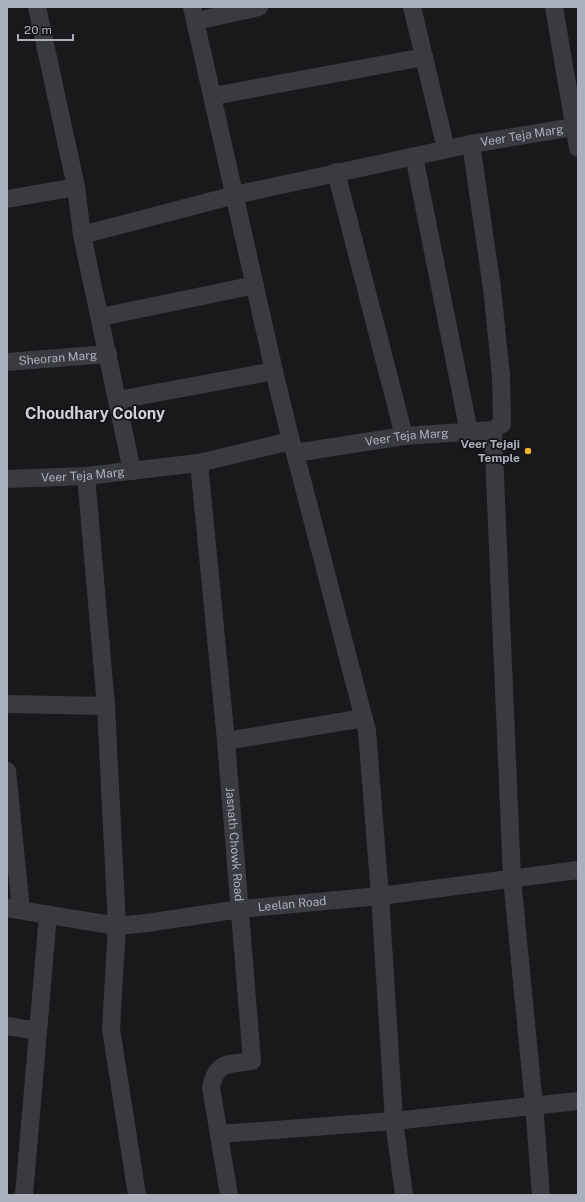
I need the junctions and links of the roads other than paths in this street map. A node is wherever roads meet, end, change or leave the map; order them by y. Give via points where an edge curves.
1 (37, 7) edge
2 (259, 7) edge
3 (412, 7) edge
4 (554, 7) edge
5 (194, 14) edge
6 (424, 57) junction
7 (213, 96) junction
8 (574, 127) junction
9 (471, 144) junction
10 (578, 148) edge
11 (446, 149) junction
12 (414, 156) junction
13 (336, 172) junction
14 (76, 187) junction
15 (234, 195) junction
16 (7, 199) edge
17 (82, 235) junction
18 (255, 285) junction
19 (101, 317) junction
20 (108, 354) junction
21 (7, 362) edge
22 (274, 371) junction
23 (118, 400) junction
24 (493, 430) junction
25 (469, 432) junction
26 (404, 436) junction
27 (293, 447) junction
28 (199, 464) junction
29 (132, 471) junction
30 (86, 476) junction
31 (7, 479) edge
32 (7, 704) edge
33 (106, 706) junction
34 (364, 718) junction
35 (226, 741) junction
36 (7, 771) edge
37 (578, 870) edge
38 (512, 878) junction
39 (380, 896) junction
40 (14, 909) edge
41 (240, 909) junction
42 (48, 915) junction
43 (117, 926) junction
44 (7, 1026) edge
45 (38, 1031) junction
46 (578, 1101) edge
47 (534, 1106) junction
48 (394, 1121) junction
49 (220, 1134) junction
50 (24, 1195) edge
51 (137, 1195) edge
52 (229, 1195) edge
53 (404, 1195) edge
54 (541, 1195) edge

1 - 14 street
2 - 5 street
3 - 6 street
4 - 8 street
5 - 7 street
6 - 7 street
6 - 11 street
7 - 15 street
8 - 9 street, Veer Teja Marg
8 - 10 street
9 - 11 street
9 - 24 street, Veer Teja Marg via 492,288 501,376 502,424
11 - 12 street
12 - 13 street
12 - 25 street
13 - 15 street
13 - 26 street
14 - 16 street
14 - 17 street
15 - 17 street
15 - 18 street
17 - 19 street
18 - 19 street
18 - 22 street
19 - 20 street
20 - 21 street, Sheoran Marg
20 - 23 street
22 - 23 street
22 - 27 street
23 - 29 street
24 - 25 street, Veer Teja Marg
24 - 38 street
25 - 26 street, Veer Teja Marg
26 - 27 street, Veer Teja Marg
27 - 28 street, Veer Teja Marg
27 - 34 street
28 - 29 street, Veer Teja Marg
28 - 35 street, Jasnath Chowk Road
29 - 30 street, Veer Teja Marg
30 - 31 street, Veer Teja Marg
30 - 33 street
32 - 33 street
33 - 43 street
34 - 35 street
34 - 39 street
35 - 41 street, Jasnath Chowk Road
36 - 40 street
37 - 38 street, Leelan Road
38 - 39 street, Leelan Road
38 - 47 street
39 - 41 street, Leelan Road
39 - 48 street
40 - 42 street, Leelan Road
41 - 43 street, Leelan Road
41 - 49 street, Jasnath Chowk Road via 252,1061 224,1066 217,1070 213,1077 212,1091
42 - 43 street, Leelan Road
42 - 45 street
43 - 51 street via 112,1029
44 - 45 street
45 - 50 street
46 - 47 street
47 - 48 street
47 - 54 street
48 - 49 street
48 - 53 street
49 - 52 street, Jasnath Chowk Road

